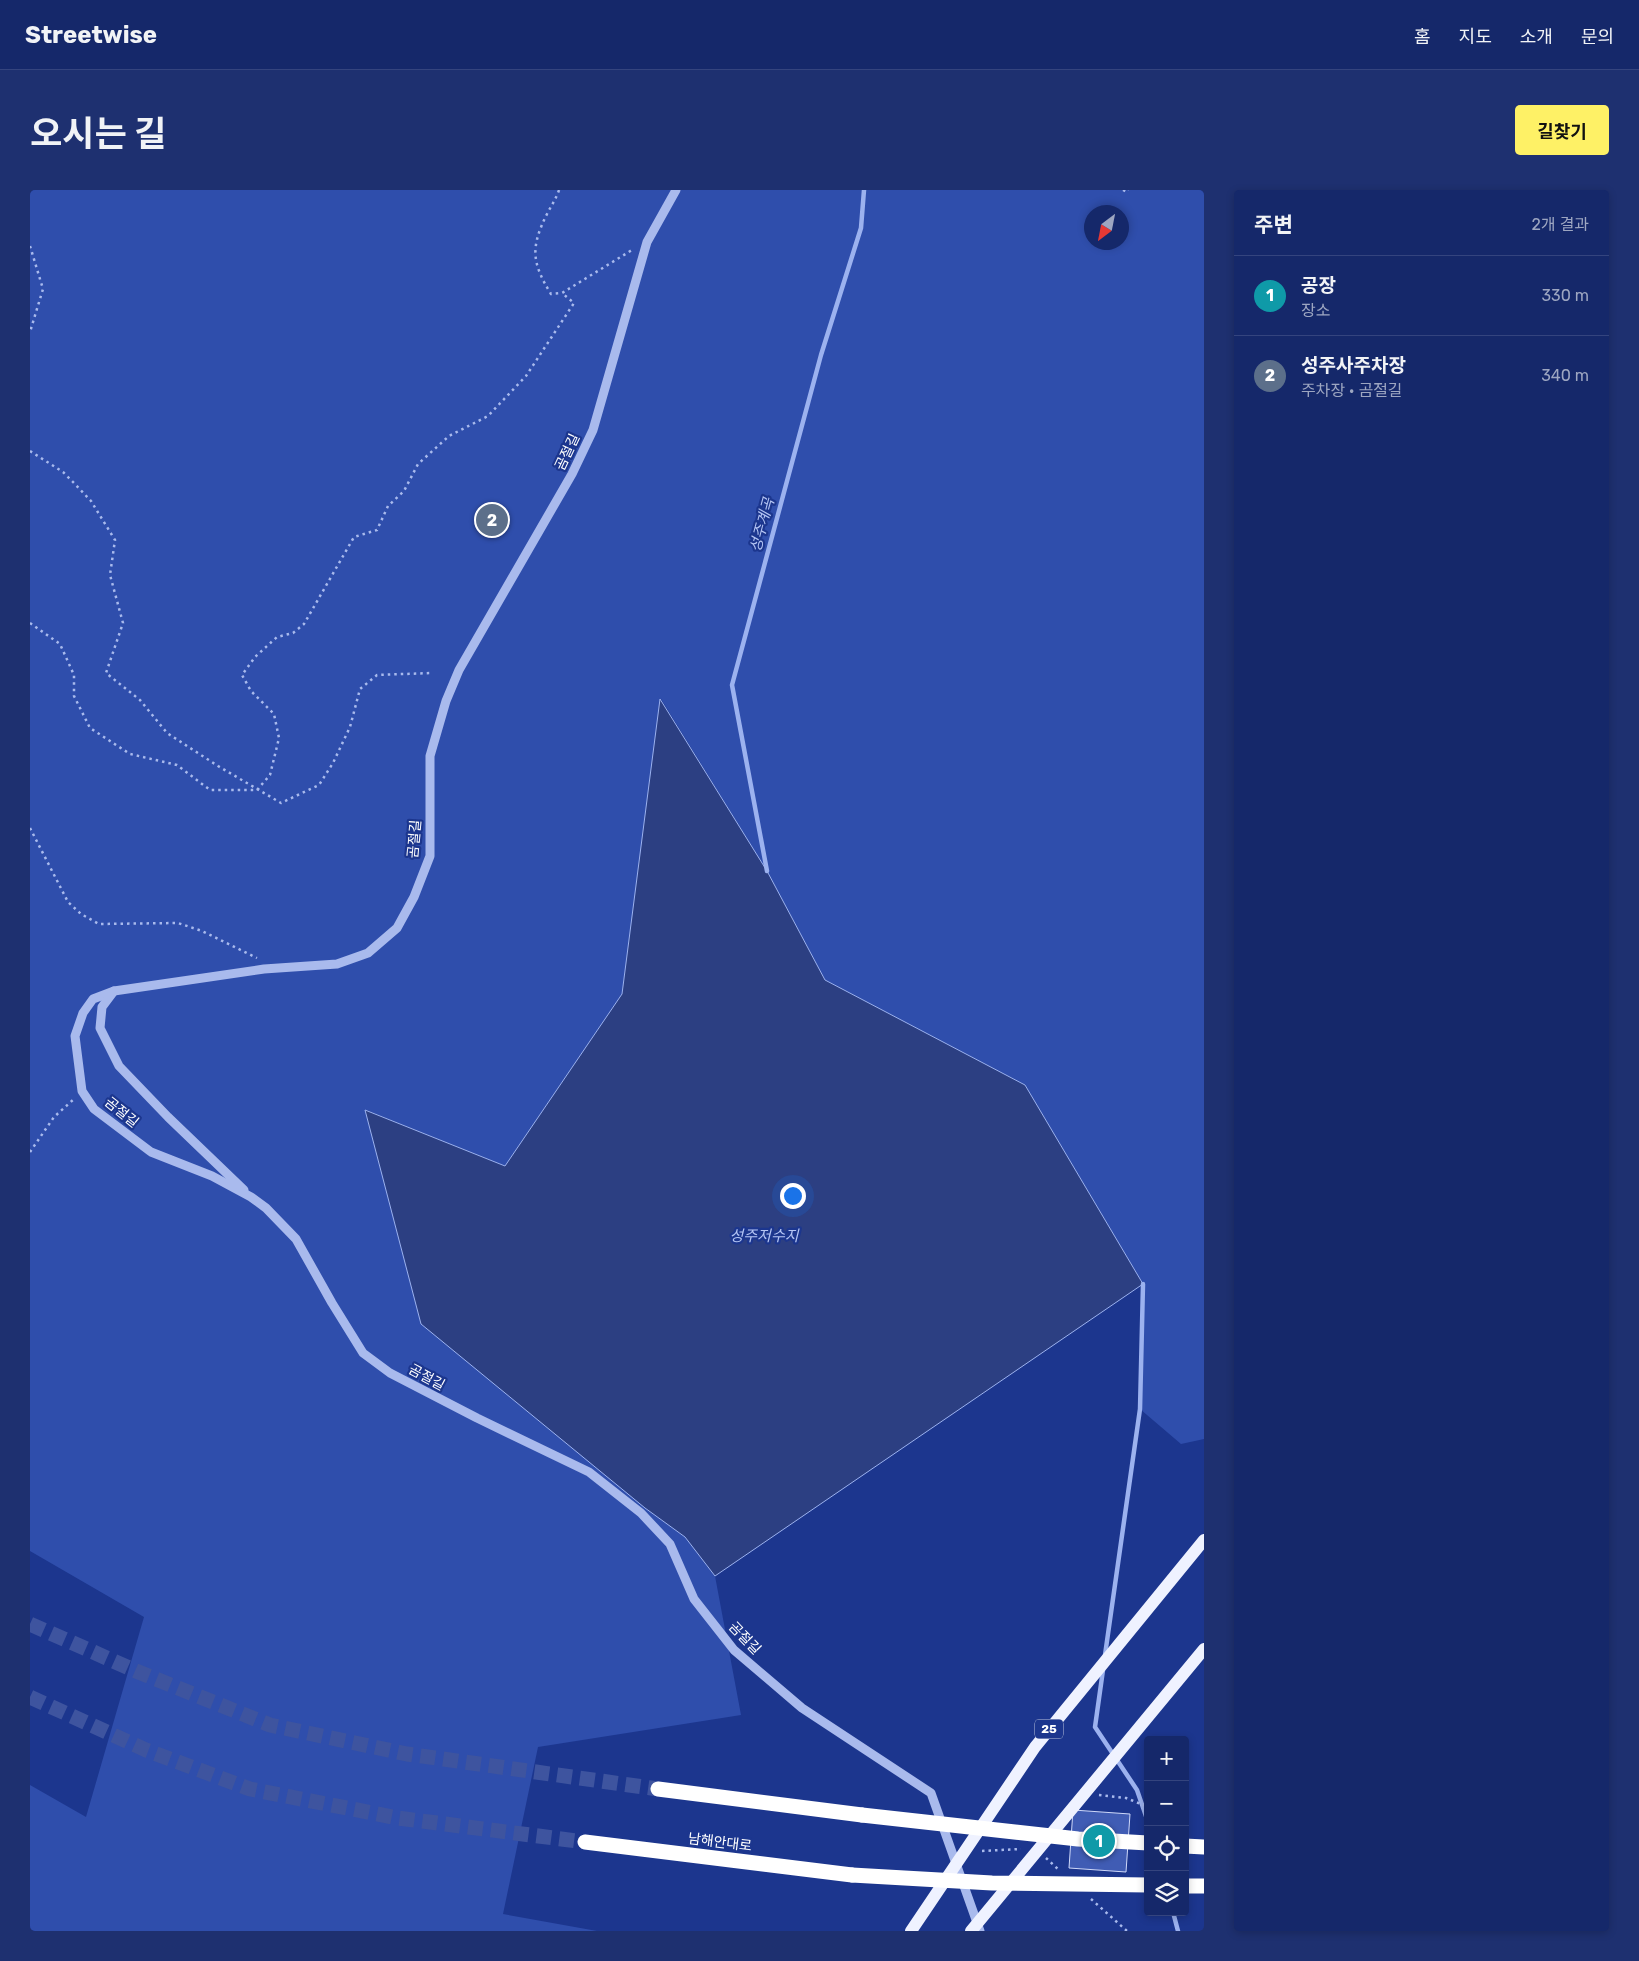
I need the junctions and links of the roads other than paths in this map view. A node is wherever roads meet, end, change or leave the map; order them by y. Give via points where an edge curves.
1 (676, 190) edge
2 (114, 991) junction
3 (251, 1197) junction
4 (1204, 1540) edge
5 (1204, 1650) edge
6 (658, 1789) tunnel mouth
7 (585, 1842) tunnel mouth
8 (1144, 1843) edge
9 (1189, 1846) edge
10 (1204, 1847) edge
11 (1144, 1885) edge
12 (1189, 1886) edge
13 (1204, 1886) edge
14 (911, 1931) edge
15 (971, 1931) edge
16 (980, 1931) edge

1 - 2 street, 곰절길 via 646,242 593,430 572,474 459,670 446,701 430,756 430,856 414,897 397,928 368,954 337,964 276,968
2 - 3 street via 102,1007 100,1028 119,1066
2 - 3 street, 곰절길 via 93,999 83,1013 75,1036 82,1091 94,1109 151,1152 212,1176
3 - 16 street, 곰절길 via 296,1238 364,1353 390,1373 597,1478 641,1513 670,1544 694,1599 734,1650 802,1708 931,1793
4 - 14 main road, 25, bridge via 1035,1747
5 - 15 main road, bridge
6 - 8 highway, bridge via 1078,1839
7 - 11 highway, 남해안대로, bridge via 852,1875 992,1883
9 - 10 highway
12 - 13 highway

